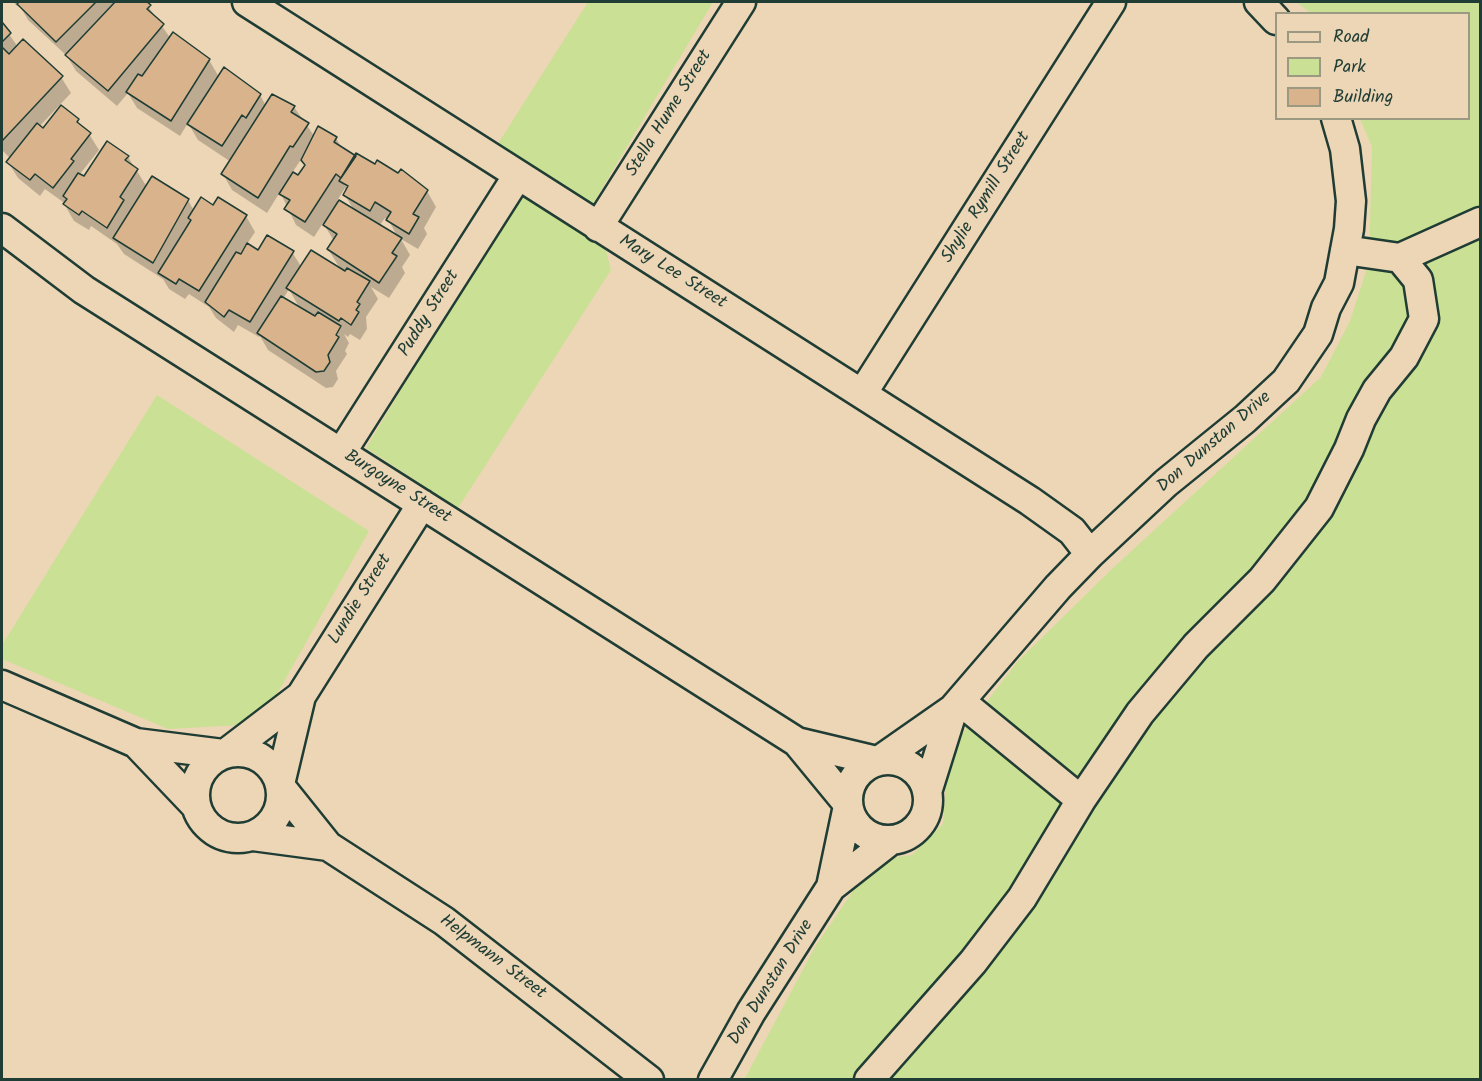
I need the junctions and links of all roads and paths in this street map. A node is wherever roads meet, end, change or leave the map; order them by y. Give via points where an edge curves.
1 (247, 2) edge
2 (741, 2) edge
3 (1111, 2) edge
4 (1259, 2) edge
5 (1275, 19) edge
6 (1337, 120) edge
7 (518, 175) junction
8 (1480, 222) edge
9 (598, 227) junction
10 (2, 228) edge
11 (1345, 250) junction
12 (1400, 258) junction
13 (862, 394) junction
14 (342, 453) junction
15 (422, 504) junction
16 (1090, 554) junction
17 (2, 685) edge
18 (301, 696) junction
19 (956, 705) junction
20 (797, 742) junction
21 (136, 743) junction
22 (224, 754) junction
23 (879, 761) junction
24 (280, 785) junction
25 (927, 792) junction
26 (1081, 800) junction
27 (848, 805) junction
28 (195, 806) junction
29 (253, 836) junction
30 (891, 840) junction
31 (328, 846) junction
32 (831, 886) junction
33 (649, 1080) edge
34 (713, 1080) edge
35 (869, 1080) edge

1 - 7 street, Mary Lee Street
2 - 9 street, Stella Hume Street
3 - 13 street, Shylie Rymill Street
4 - 5 street
6 - 11 street, Don Dunstan Drive via 1345,149 1351,201
7 - 9 street, Mary Lee Street
7 - 14 street, Puddy Street
8 - 12 street
9 - 13 street, Mary Lee Street
10 - 14 street, Burgoyne Street via 84,290
11 - 12 street
11 - 16 street, Don Dunstan Drive via 1339,282 1318,334 1286,381
12 - 26 street via 1418,280 1424,319 1404,357 1360,419 1350,449 1319,507 1262,580 1196,646 1140,713
13 - 16 street, Mary Lee Street via 1040,507 1072,531
14 - 15 street, Burgoyne Street
15 - 18 street, Lundie Street
15 - 20 street, Burgoyne Street
16 - 19 street, Don Dunstan Drive
17 - 21 street
18 - 22 street, Lundie Street
18 - 24 street, Lundie Street
19 - 23 street, Don Dunstan Drive
19 - 25 street, Don Dunstan Drive
19 - 26 street
20 - 23 street, Burgoyne Street
20 - 27 street, Burgoyne Street
21 - 22 street
21 - 28 street
22 - 24 street via 248,753 259,758 268,764
22 - 28 street via 213,759 200,775
23 - 25 street via 904,763 915,770
23 - 27 street via 867,765 852,782
24 - 29 street via 276,816
24 - 31 street, Helpmann Street
25 - 30 street via 920,824 912,832
26 - 35 street via 1022,898 973,962
27 - 30 street via 858,827 879,839
27 - 32 street, Don Dunstan Drive
28 - 29 street via 217,834 241,839
29 - 31 street, Helpmann Street
30 - 32 street, Don Dunstan Drive
31 - 33 street, Helpmann Street via 444,921
32 - 34 street, Don Dunstan Drive

